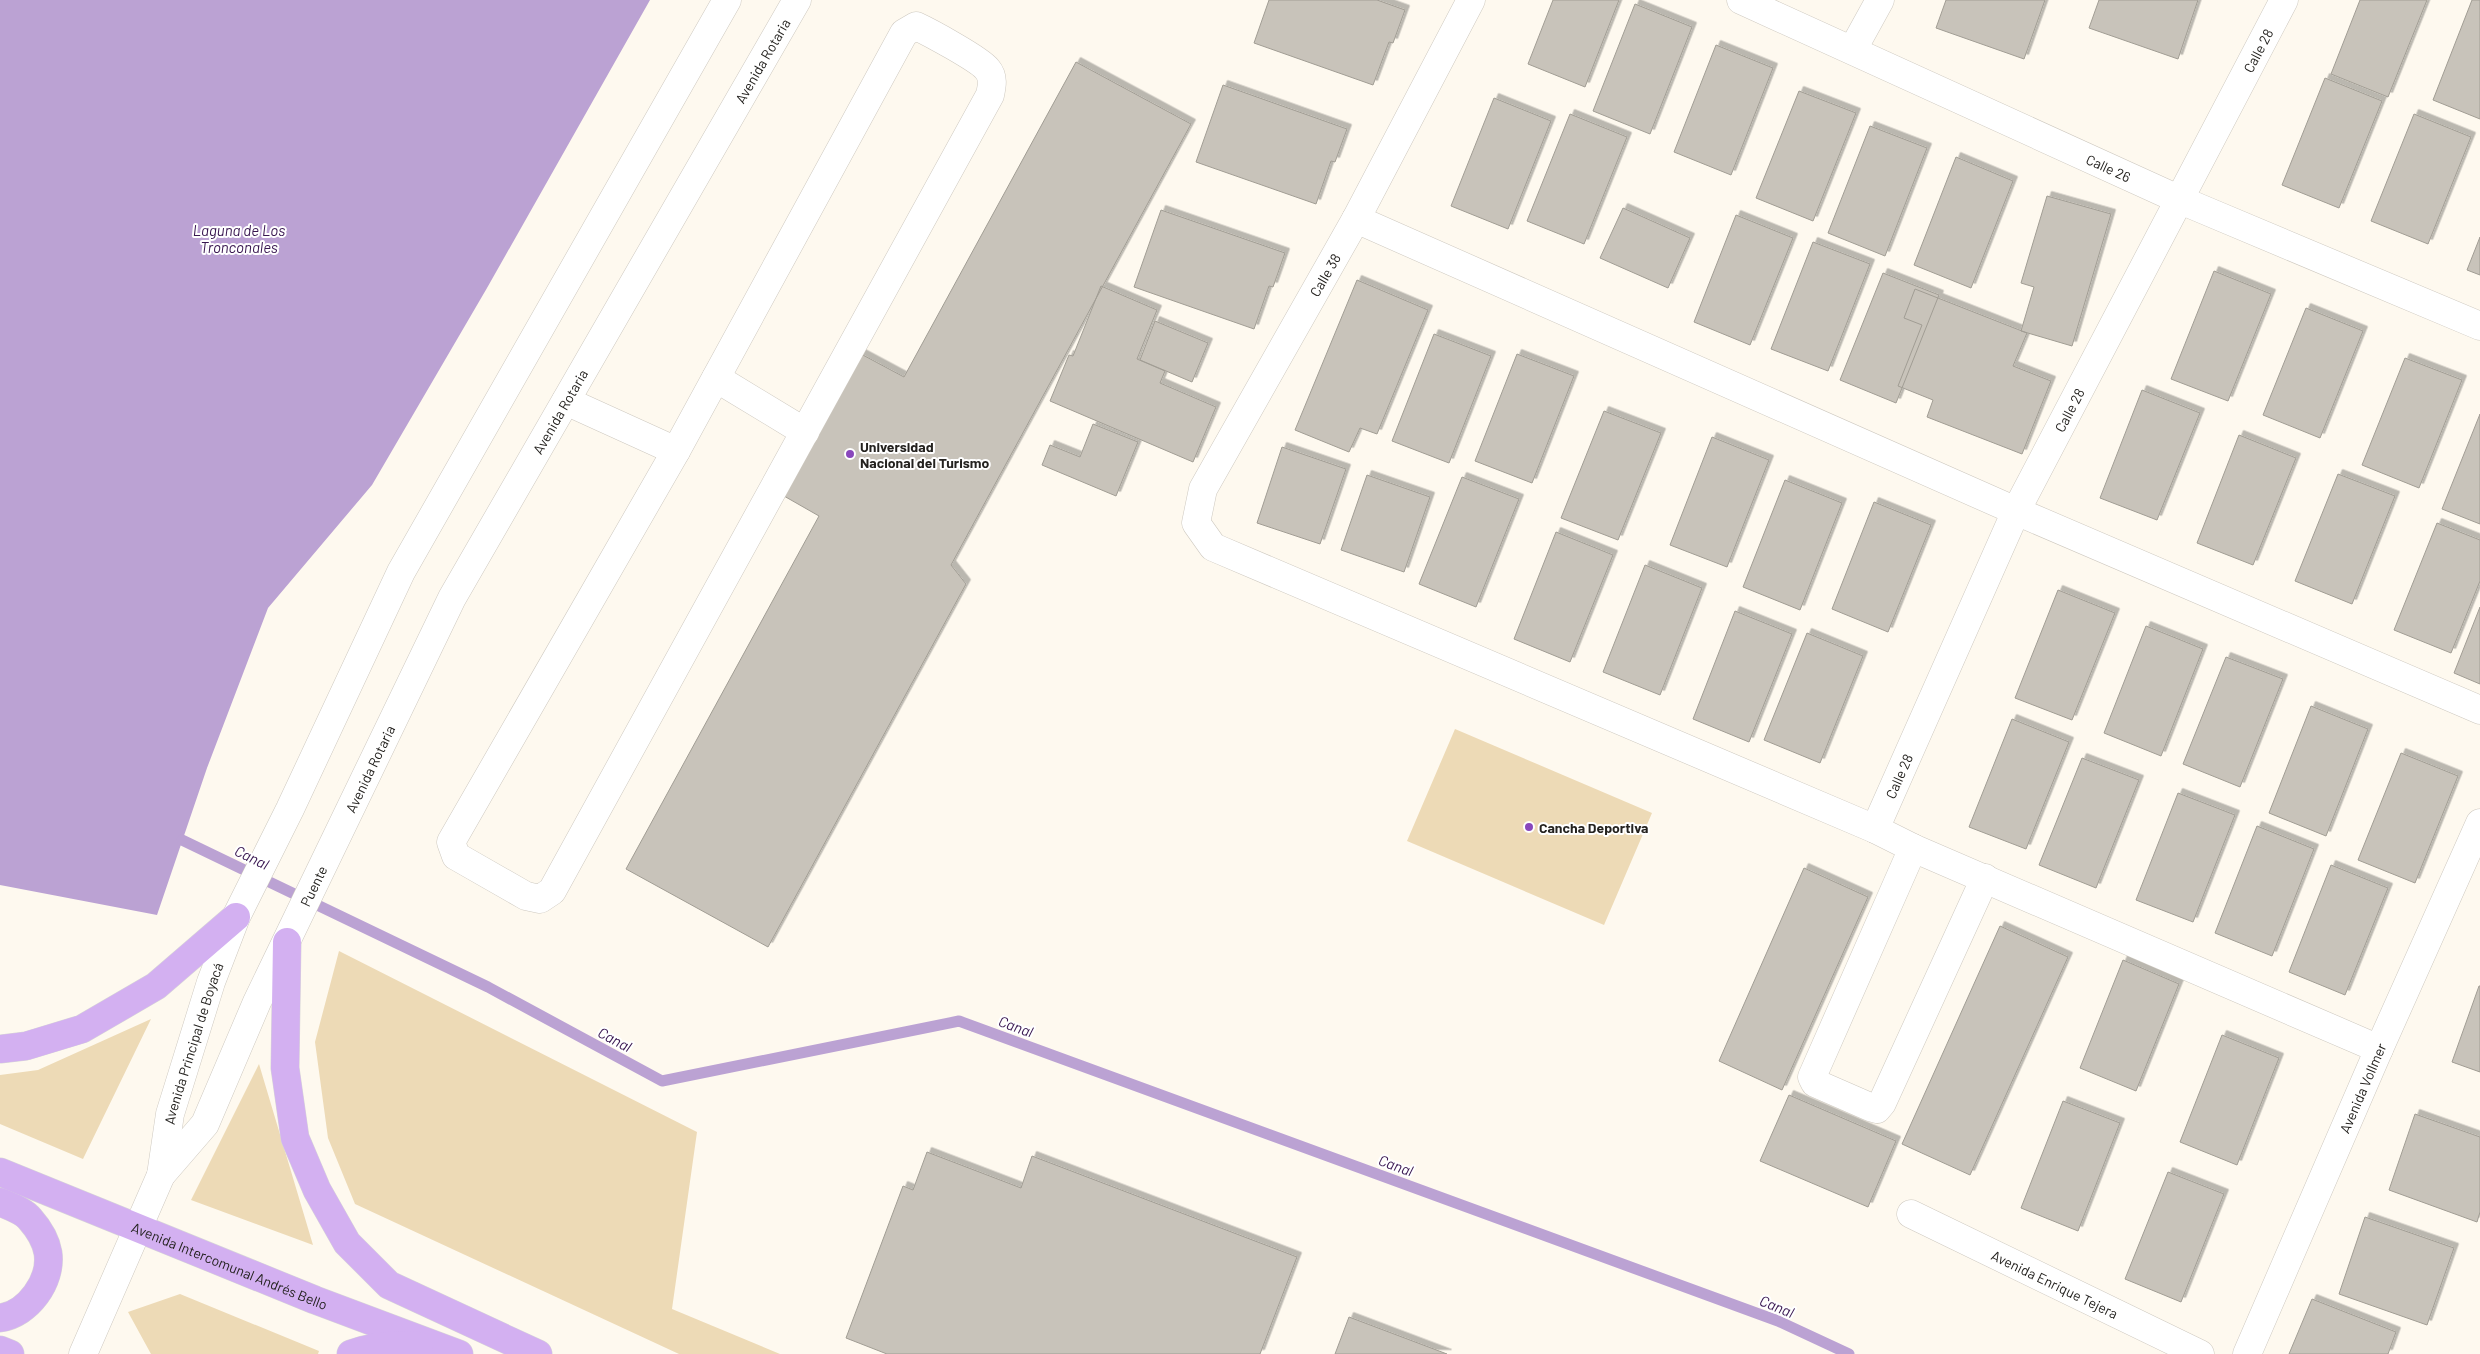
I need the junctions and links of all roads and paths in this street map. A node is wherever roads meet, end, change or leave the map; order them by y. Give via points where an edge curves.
1 (727, 0) edge
2 (797, 0) edge
3 (1471, 0) edge
4 (1741, 0) edge
5 (1880, 0) edge
6 (2284, 0) edge
7 (1853, 49) junction
8 (2178, 198) junction
9 (1356, 219) junction
10 (2480, 326) edge
11 (716, 378) junction
12 (566, 401) junction
13 (806, 432) junction
14 (676, 451) junction
15 (2016, 511) junction
16 (2480, 710) edge
17 (2480, 823) edge
18 (1875, 829) junction
19 (340, 833) joint
20 (1914, 848) junction
21 (1984, 878) junction
22 (236, 915) junction
23 (287, 941) junction
24 (2379, 1048) junction
25 (0, 1050) edge
26 (0, 1172) edge
27 (161, 1175) junction
28 (0, 1202) edge
29 (1911, 1214) dead end
30 (137, 1228) junction
31 (0, 1318) edge
32 (0, 1350) edge
33 (451, 1351) edge
34 (10, 1354) edge
35 (83, 1354) edge
36 (351, 1354) edge
37 (538, 1354) edge
38 (2200, 1354) edge
39 (2247, 1354) edge

1 - 22 street via 401,572
2 - 12 street, Avenida Rotaria
3 - 9 street, Calle 38
4 - 7 street, Calle 26
5 - 7 street
6 - 8 street, Calle 28
7 - 8 street, Calle 26
8 - 10 street, Calle 26
8 - 15 street, Calle 28
9 - 15 street
9 - 18 street, Calle 38 via 1203,489 1196,523 1213,547
11 - 13 street
11 - 13 street via 904,33 916,26 930,32 987,69 993,81 990,95
11 - 14 street
12 - 14 street
12 - 19 street, Avenida Rotaria via 452,598
13 - 14 street via 552,891 540,900 526,896 456,856 451,842
15 - 16 street
15 - 18 street, Calle 28
17 - 24 street, Avenida Vollmer
18 - 20 street
19 - 23 street, Puente
20 - 21 street
20 - 21 street via 1812,1077 1815,1083 1870,1107 1877,1109 1882,1103
21 - 24 street
22 - 25 main road via 156,986 82,1029 26,1046
22 - 27 street, Avenida Principal de Boyacá via 211,982 170,1114
23 - 27 street, Avenida Principal de Boyacá via 205,1124
23 - 37 main road via 285,1068 295,1138 317,1190 347,1243 389,1285
24 - 39 street, Avenida Vollmer
26 - 30 main road, Avenida Intercomunal Andrés Bello
27 - 30 street, Avenida Principal de Boyacá
28 - 31 main road via 29,1217 42,1235 48,1254 46,1273 35,1296 21,1312
29 - 38 street, Avenida Enrique Tejera
30 - 33 main road, Avenida Intercomunal Andrés Bello
30 - 35 street, Avenida Principal de Boyacá
32 - 34 main road
33 - 36 main road via 398,1344

